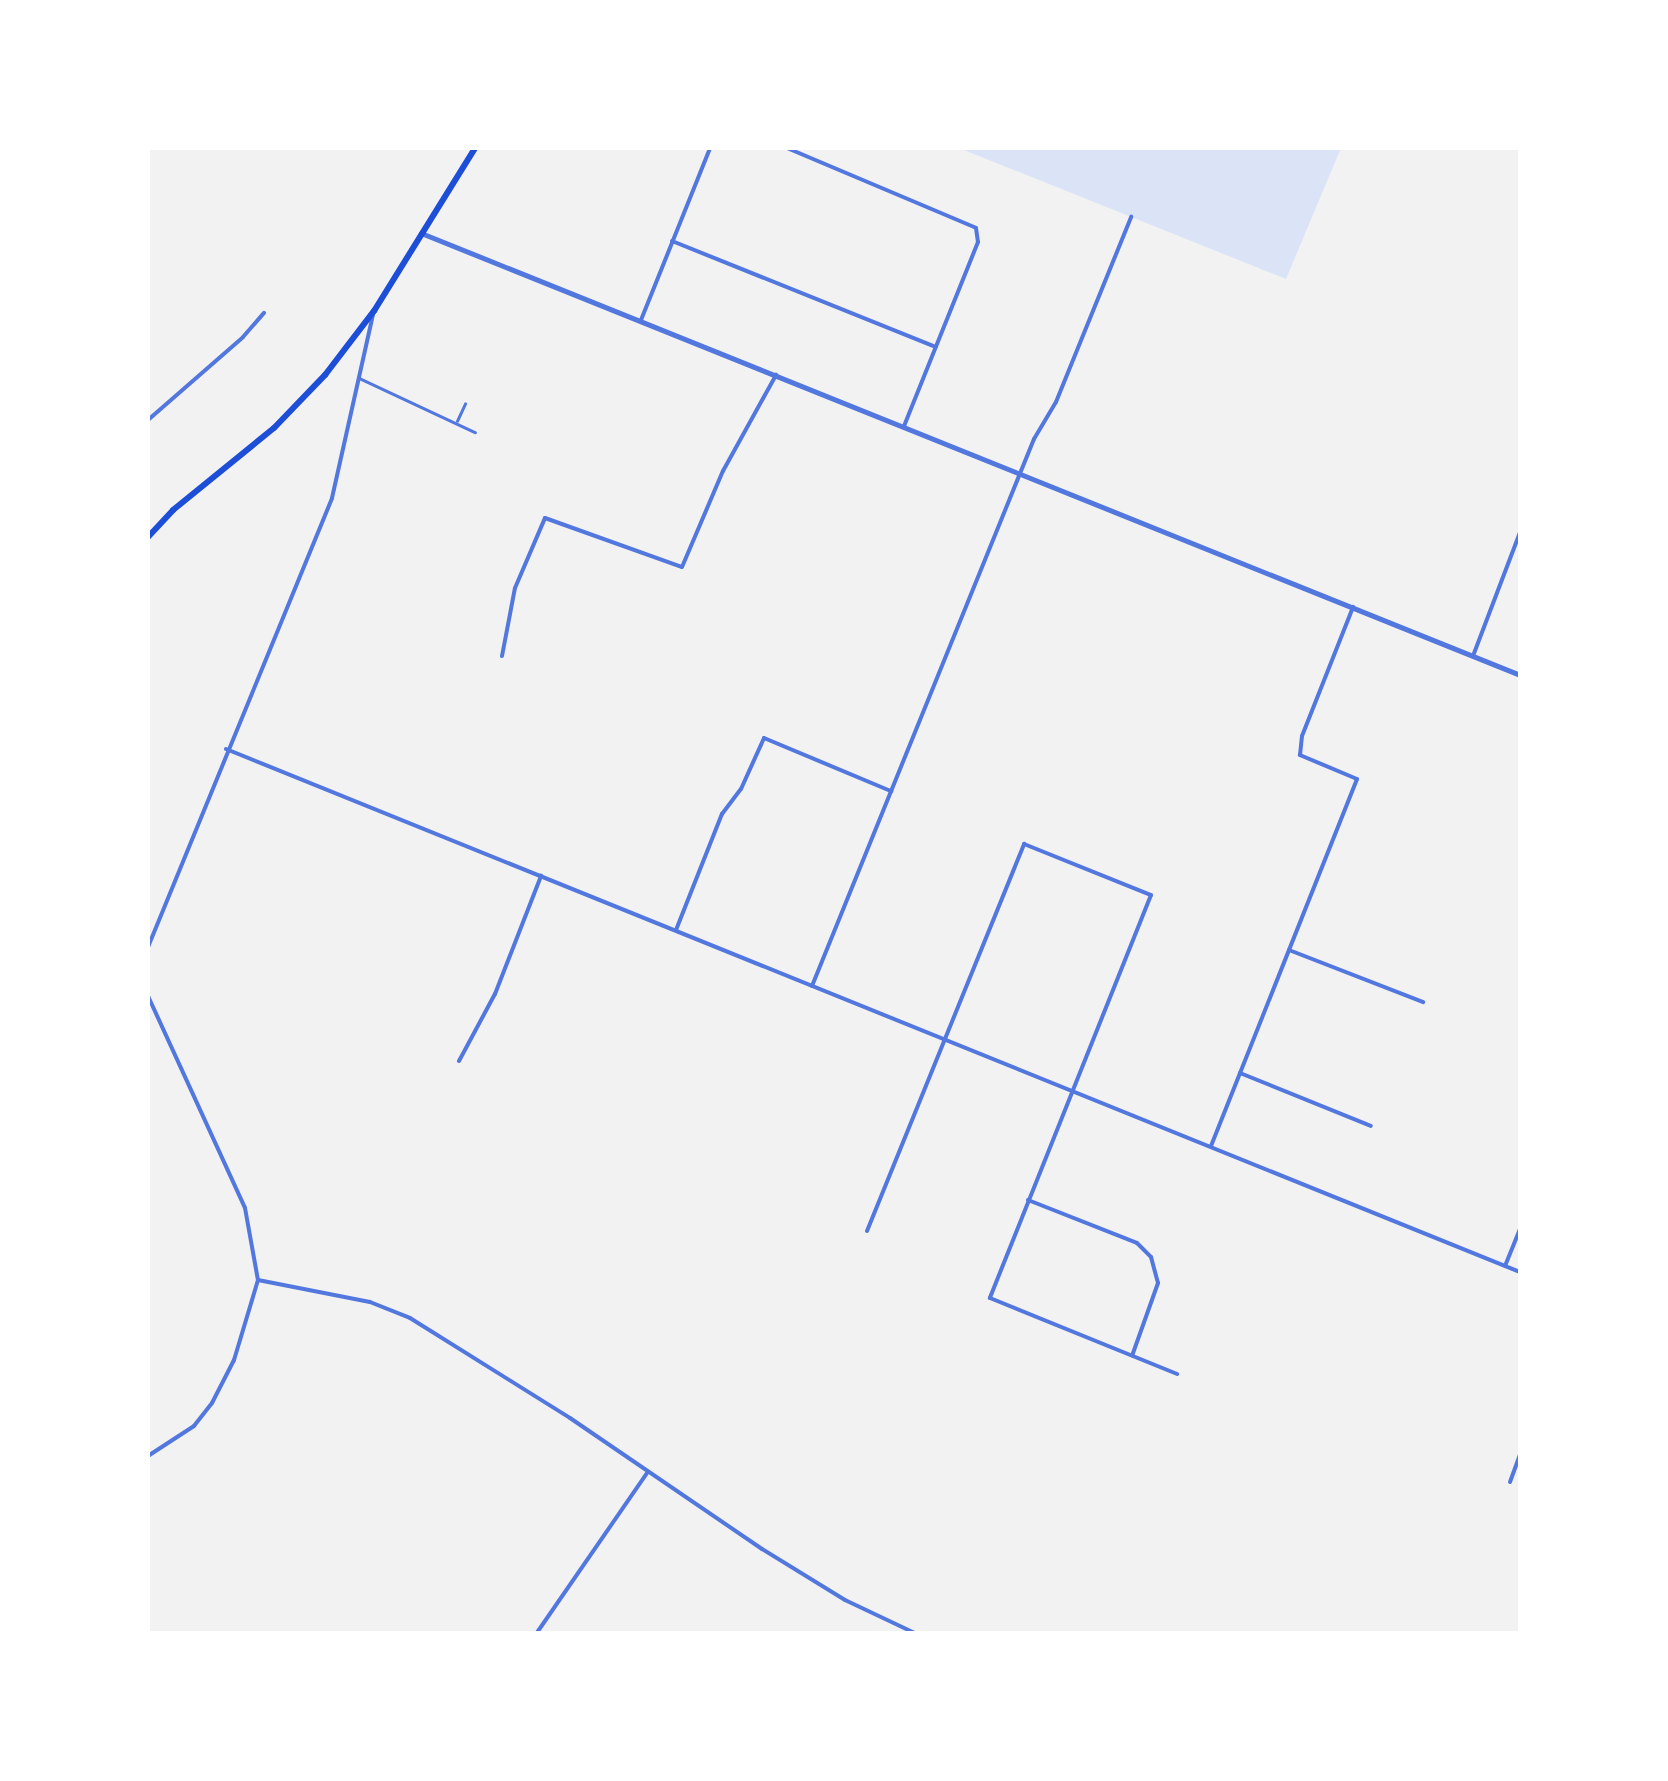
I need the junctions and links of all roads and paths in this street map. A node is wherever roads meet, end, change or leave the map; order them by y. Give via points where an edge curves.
1 (475, 148) edge
2 (710, 148) edge
3 (786, 148) edge
4 (1131, 218) dead end
5 (422, 232) junction
6 (672, 241) junction
7 (374, 311) junction
8 (264, 314) dead end
9 (641, 320) junction
10 (936, 347) junction
11 (777, 375) junction
12 (360, 378) junction
13 (465, 404) dead end
14 (148, 420) edge
15 (456, 424) junction
16 (904, 426) junction
17 (475, 432) dead end
18 (1021, 471) junction
19 (1520, 532) edge
20 (148, 536) edge
21 (1354, 607) junction
22 (502, 656) dead end
23 (1473, 656) junction
24 (1520, 676) edge
25 (226, 750) junction
26 (891, 791) junction
27 (540, 876) junction
28 (676, 930) junction
29 (148, 947) edge
30 (1289, 950) junction
31 (812, 986) junction
32 (148, 996) edge
33 (1422, 1002) dead end
34 (944, 1040) junction
35 (460, 1061) dead end
36 (1240, 1073) junction
37 (1072, 1090) junction
38 (1371, 1126) dead end
39 (1211, 1146) junction
40 (1028, 1200) junction
41 (1520, 1229) edge
42 (866, 1231) dead end
43 (1505, 1266) junction
44 (1520, 1272) edge
45 (258, 1280) junction
46 (1132, 1356) junction
47 (1177, 1374) dead end
48 (148, 1456) edge
49 (1520, 1456) edge
50 (648, 1472) junction
51 (1510, 1482) dead end
52 (536, 1634) edge
53 (917, 1634) edge

1 - 5 main road
2 - 6 street
3 - 10 street via 976,228 978,242
4 - 18 street
5 - 7 main road
5 - 9 street
6 - 9 street
6 - 10 street
7 - 12 street
7 - 20 main road via 294,409
8 - 14 street
9 - 11 street
10 - 16 street
11 - 16 street
11 - 22 street via 723,470 682,567 544,518 515,588
12 - 15 lane
12 - 25 street via 332,498
13 - 15 lane
15 - 17 lane
16 - 18 street
18 - 21 street
18 - 26 street
19 - 23 street
21 - 23 street
21 - 30 street via 1300,755 1357,778
23 - 24 street
25 - 27 street
25 - 29 street
26 - 28 street via 764,738 722,814
26 - 31 street
27 - 28 street
27 - 35 street via 496,994
28 - 31 street
30 - 33 street
30 - 36 street
31 - 34 street
32 - 45 street via 246,1208
34 - 37 street
34 - 37 street via 1024,844 1151,896
34 - 42 street
36 - 38 street
36 - 39 street
37 - 39 street
37 - 40 street
39 - 43 street
40 - 46 street via 1138,1242 1152,1257 1158,1283
40 - 46 street via 990,1298
41 - 43 street
43 - 44 street
45 - 48 street via 234,1360 212,1404
45 - 50 street via 370,1302 410,1318
46 - 47 street
49 - 51 street
50 - 52 street
50 - 53 street via 845,1600

